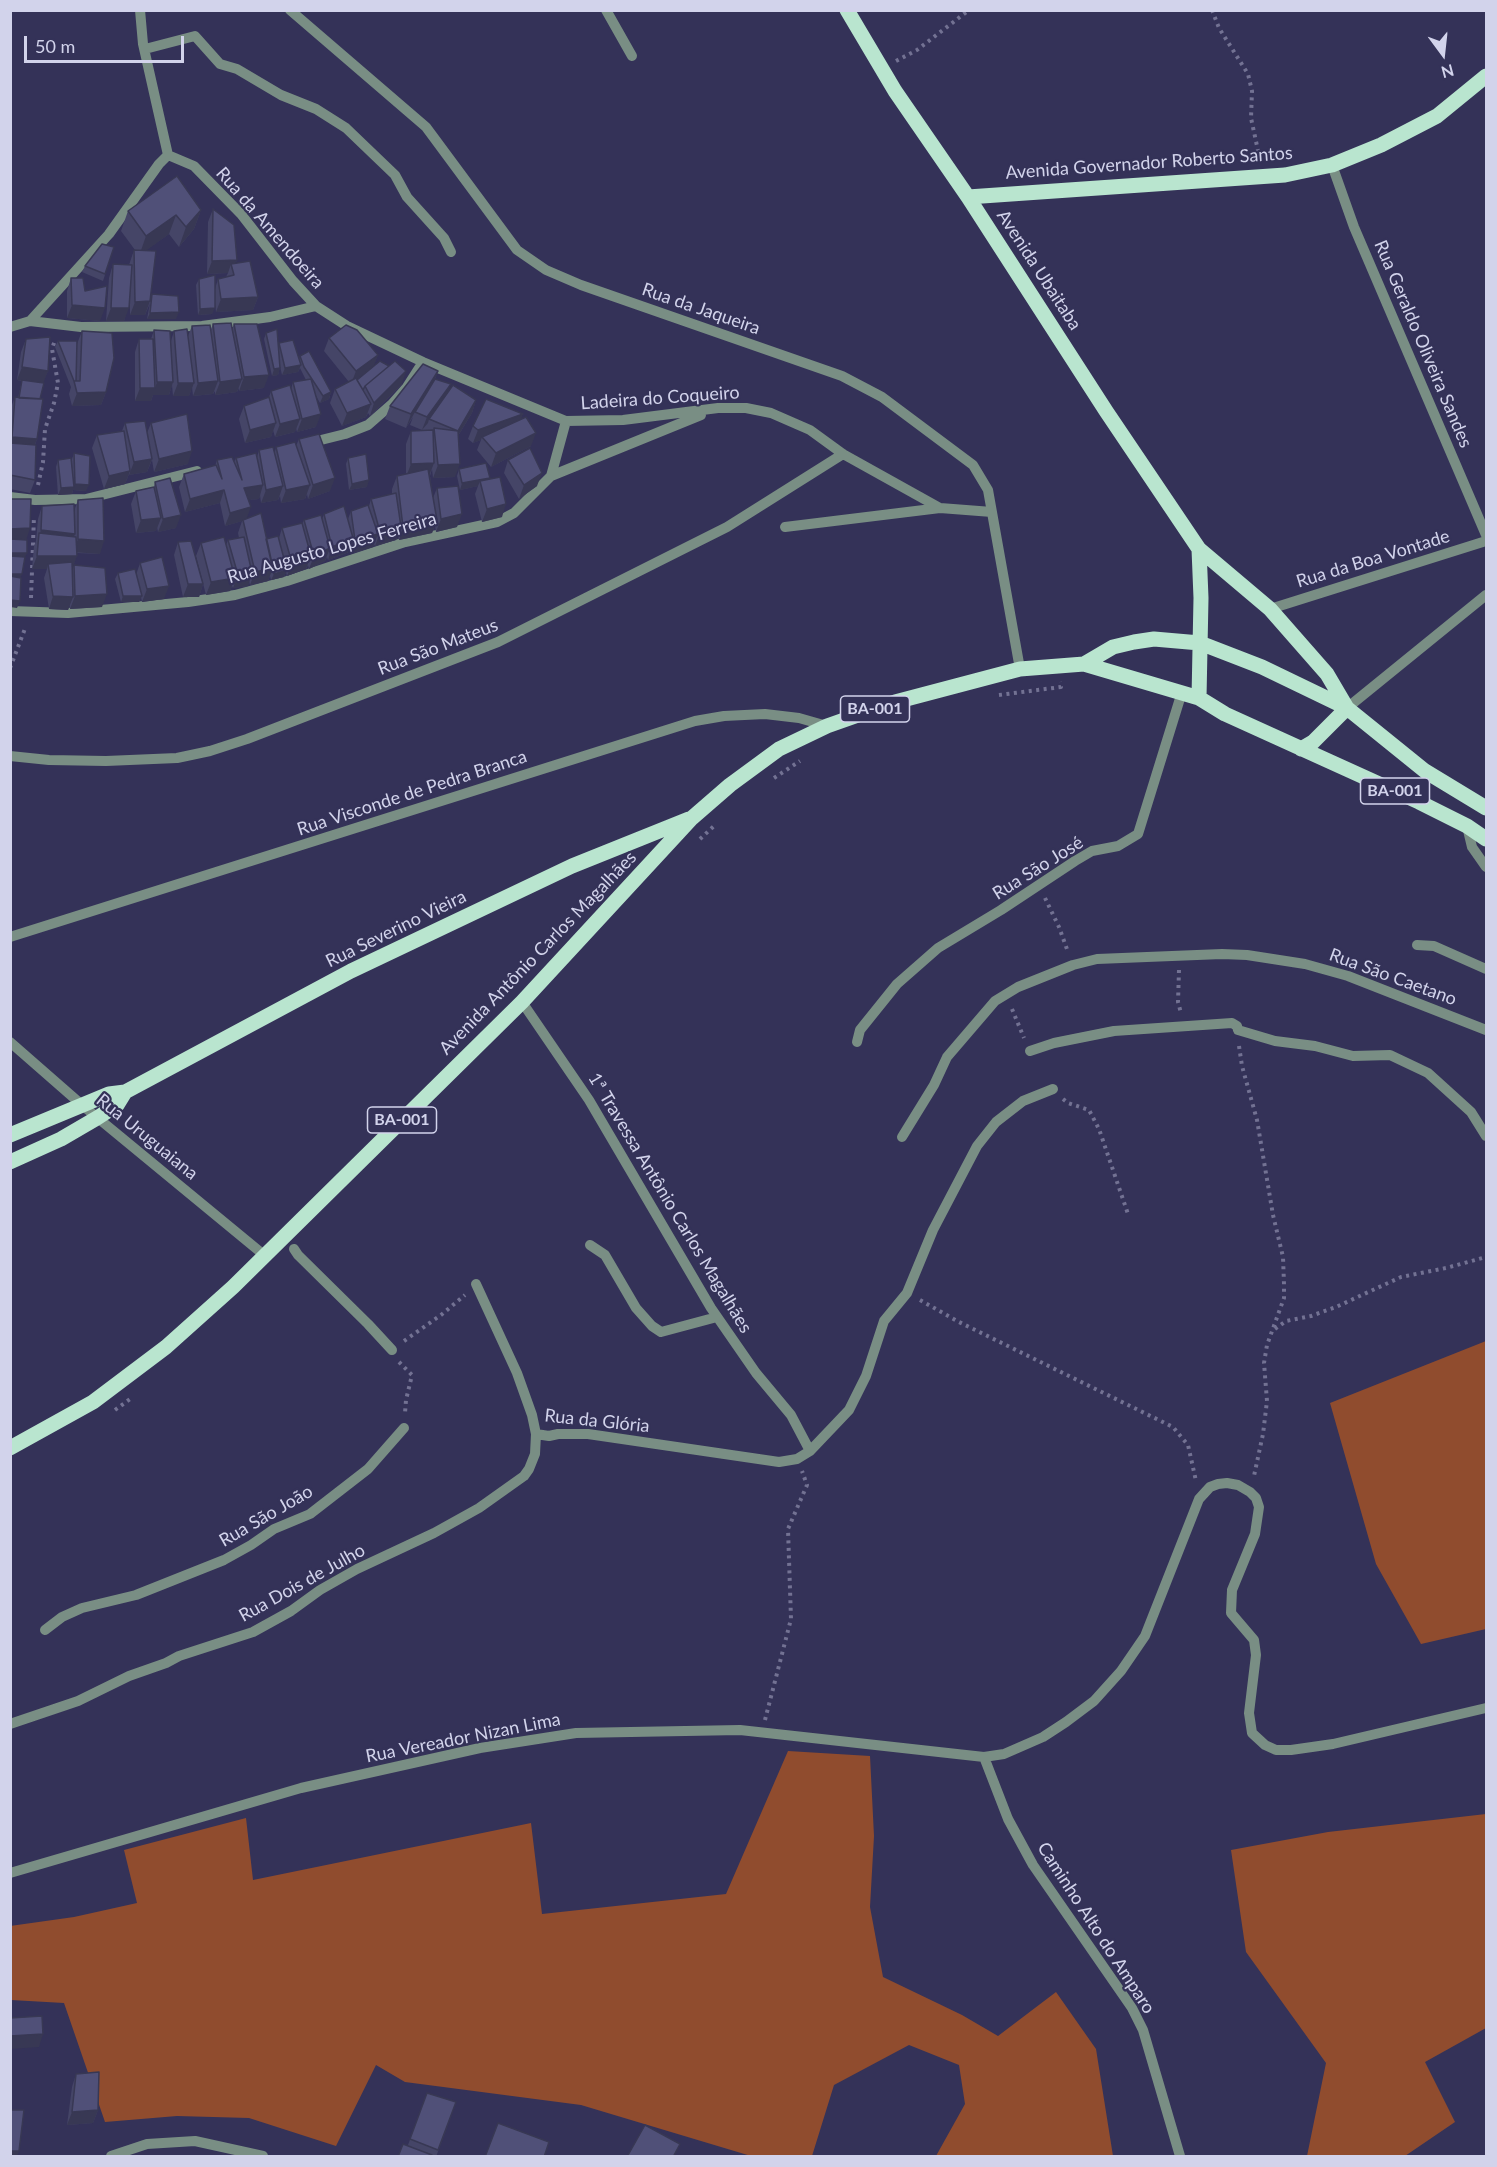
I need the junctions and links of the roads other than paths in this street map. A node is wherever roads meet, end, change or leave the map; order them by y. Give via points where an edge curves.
1 (140, 10) edge
2 (290, 10) edge
3 (606, 10) edge
4 (847, 10) edge
5 (145, 49) junction
6 (632, 56) dead end
7 (1486, 76) edge
8 (168, 155) junction
9 (1332, 165) junction
10 (968, 197) junction
11 (451, 252) dead end
12 (316, 306) junction
13 (30, 321) junction
14 (10, 327) edge
15 (423, 362) junction
16 (717, 408) junction
17 (566, 421) junction
18 (300, 446) edge
19 (843, 454) junction
20 (208, 468) edge
21 (551, 476) junction
22 (10, 497) edge
23 (940, 508) junction
24 (992, 512) junction
25 (785, 527) dead end
26 (1486, 536) edge
27 (1486, 541) edge
28 (1199, 549) junction
29 (1486, 595) edge
30 (1270, 609) junction
31 (10, 611) edge
32 (1200, 643) junction
33 (1084, 664) junction
34 (1020, 669) junction
35 (1182, 692) junction
36 (1199, 698) junction
37 (1347, 708) junction
38 (827, 726) junction
39 (1301, 749) junction
40 (10, 756) edge
41 (1486, 808) edge
42 (692, 818) junction
43 (1467, 826) junction
44 (1486, 839) edge
45 (1486, 867) edge
46 (10, 937) edge
47 (1417, 945) dead end
48 (1486, 969) edge
49 (522, 1002) junction
50 (1486, 1030) edge
51 (10, 1042) edge
52 (857, 1042) dead end
53 (1030, 1051) road end
54 (1053, 1089) road end
55 (125, 1092) junction
56 (82, 1105) junction
57 (97, 1118) junction
58 (10, 1135) edge
59 (1486, 1136) edge
60 (902, 1137) dead end
61 (10, 1162) edge
62 (590, 1245) dead end
63 (294, 1249) dead end
64 (264, 1255) junction
65 (476, 1284) road end
66 (717, 1317) junction
67 (392, 1350) road end
68 (93, 1402) junction
69 (404, 1428) road end
70 (536, 1434) junction
71 (10, 1436) edge
72 (10, 1448) edge
73 (810, 1451) junction
74 (45, 1630) dead end
75 (1486, 1708) edge
76 (10, 1724) edge
77 (984, 1757) junction
78 (10, 1872) edge
79 (111, 2157) edge
80 (263, 2157) edge
81 (1180, 2157) edge

1 - 5 street
2 - 24 street, Rua da Jaqueira via 426,127 517,250 546,270 581,285 842,376 872,392 973,465 988,490
3 - 6 street
4 - 10 main road, Avenida Ubaitaba via 895,91
5 - 8 street
5 - 11 street via 195,36 220,64 237,69 336,121 394,176
7 - 9 main road, Avenida Governador Roberto Santos via 1437,116
8 - 12 street, Rua da Amendoeira via 194,166 241,214
8 - 13 street via 109,234
9 - 10 main road, Avenida Governador Roberto Santos via 1263,176
9 - 26 street, Rua Geraldo Oliveira Sandes via 1354,227
10 - 28 main road, Avenida Ubaitaba
12 - 13 street, Rua da Amendoeira via 202,326 81,327
12 - 15 street, Rua da Amendoeira via 347,326
13 - 14 street, Rua da Amendoeira
15 - 17 street, Ladeira do Coqueiro
15 - 18 street via 407,387 368,425
16 - 17 street, Ladeira do Coqueiro via 623,420
16 - 19 street, Ladeira do Coqueiro via 771,413 810,430
16 - 21 street
17 - 21 street, Rua Augusto Lopes Ferreira
19 - 23 street, Ladeira do Coqueiro
19 - 40 street, Rua São Mateus via 727,527 498,642 247,739 177,758 106,761
20 - 22 street via 86,499 35,501
21 - 31 street, Rua Augusto Lopes Ferreira via 514,513 497,522 405,542 235,595 68,613
23 - 24 street, Ladeira do Coqueiro
23 - 25 street
24 - 34 street, Rua da Jaqueira
27 - 30 street, Rua da Boa Vontade
28 - 30 main road, Avenida Ubaitaba
28 - 32 main road
29 - 37 street
30 - 37 main road, Avenida Ubaitaba via 1322,667
32 - 33 main road, Avenida Antônio Carlos Magalhães / BA-001 via 1154,639 1134,642 1113,647
32 - 36 main road
32 - 37 main road, Avenida Ubaitaba / BA-001 via 1262,667
33 - 34 main road, Avenida Antônio Carlos Magalhães / BA-001
33 - 35 main road, Avenida Antônio Carlos Magalhães / BA-001
34 - 38 main road, Avenida Antônio Carlos Magalhães / BA-001 via 895,702
35 - 36 main road, Avenida Antônio Carlos Magalhães / BA-001
35 - 52 street, Rua São José via 1138,834 1118,846 1092,851 938,948 897,984 860,1030
36 - 39 main road, BA-001
37 - 39 main road
37 - 41 main road, Avenida Ubaitaba / BA-001 via 1425,771
38 - 42 main road, Avenida Antônio Carlos Magalhães / BA-001 via 779,749
38 - 46 street, Rua Visconde de Pedra Branca via 765,714 695,721
39 - 43 main road, BA-001
42 - 49 main road, Avenida Antônio Carlos Magalhães / BA-001
42 - 55 main road, Rua Severino Vieira via 572,866 361,966
43 - 44 main road, BA-001
43 - 45 street via 1472,847
47 - 48 street via 1434,946
49 - 64 main road, Avenida Antônio Carlos Magalhães / BA-001
49 - 66 street, 1ª Travessa Antônio Carlos Magalhães via 589,1100
50 - 60 street, Rua São Caetano via 1348,976 1305,964 1246,955 1097,958 1018,987 996,1001 947,1057
51 - 56 street, Rua Uruguaiana
53 - 59 street via 1114,1031 1227,1022 1238,1030 1275,1041 1353,1056 1389,1054 1428,1073 1471,1112
54 - 73 street, Rua da Glória via 1023,1101 996,1122 977,1146 933,1230 907,1293 884,1322 866,1376 849,1410
55 - 56 main road, Rua Severino Vieira
55 - 57 main road, Rua Severino Vieira via 117,1105
56 - 57 street, Rua Uruguaiana
56 - 58 main road, Rua Severino Vieira
57 - 61 main road, Rua Severino Vieira
57 - 64 street, Rua Uruguaiana
62 - 66 street via 605,1255 636,1308 661,1332
63 - 67 street
64 - 68 main road, Avenida Antônio Carlos Magalhães / BA-001 via 166,1347
65 - 70 street, Rua da Glória via 518,1373
66 - 73 street, 1ª Travessa Antônio Carlos Magalhães via 791,1415
68 - 71 main road, Avenida Antônio Carlos Magalhães / BA-001
68 - 72 main road, Avenida Antônio Carlos Magalhães / BA-001
69 - 74 street, Rua São João via 368,1469 310,1514 274,1529 224,1560 136,1595 82,1608
70 - 73 street, Rua da Glória via 588,1434 779,1462
70 - 76 street, Rua Dois de Julho via 535,1454 524,1476 434,1533 357,1569 253,1632 179,1656 78,1701
75 - 77 street, Rua Vereador Nizan Lima via 1333,1744 1291,1750 1264,1745 1252,1733 1249,1713 1256,1655 1254,1640 1231,1613 1232,1590 1255,1534 1260,1507 1250,1492 1227,1483 1210,1487 1199,1499 1145,1636 1121,1671 1094,1701 1043,1737 1004,1754
77 - 78 street, Rua Vereador Nizan Lima via 740,1730 576,1732 480,1748 301,1788
77 - 81 street, Caminho Alto do Amparo via 1008,1819 1033,1865 1132,2008 1143,2030
79 - 80 street via 147,2144 195,2141

